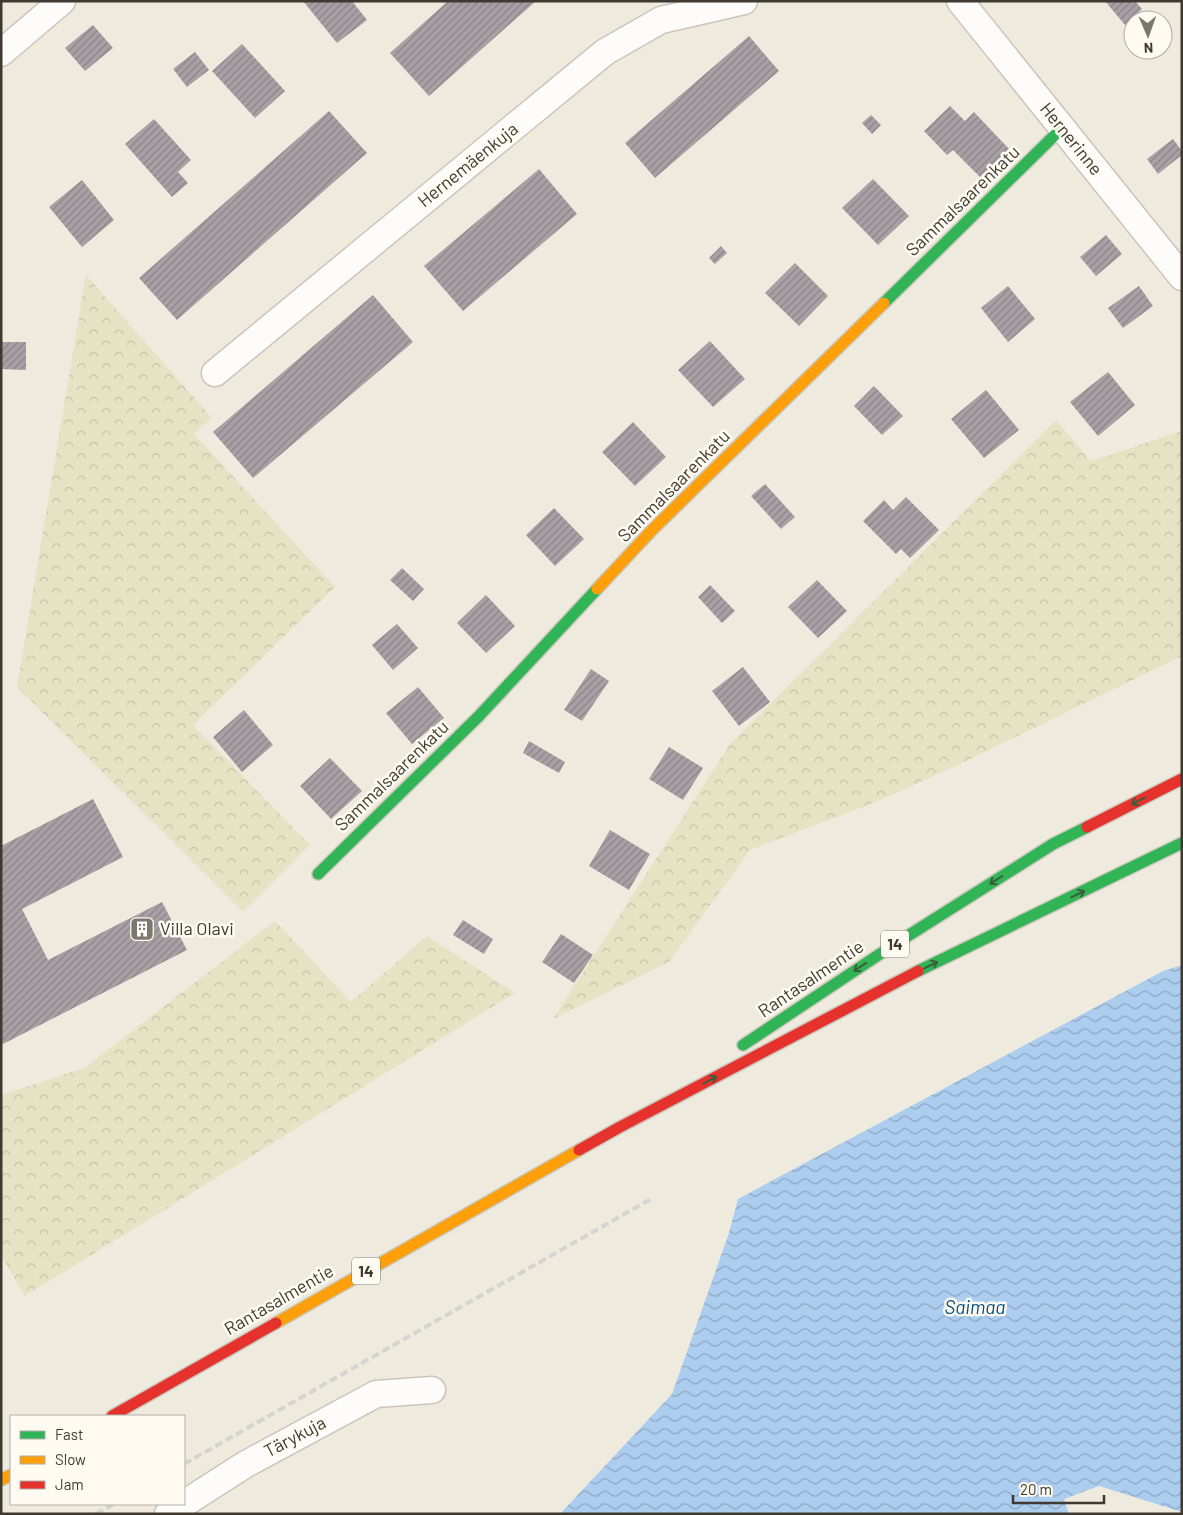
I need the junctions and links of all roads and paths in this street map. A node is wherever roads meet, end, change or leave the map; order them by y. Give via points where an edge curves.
1 (62, 1) edge
2 (744, 1) edge
3 (960, 1) edge
4 (1, 53) edge
5 (1062, 128) junction
6 (1182, 277) edge
7 (215, 373) dead end
8 (1182, 779) edge
9 (1182, 843) edge
10 (318, 874) dead end
11 (733, 1052) dead end
12 (709, 1068) dead end
13 (620, 1127) junction
14 (432, 1390) dead end
15 (114, 1415) edge
16 (185, 1503) edge
17 (182, 1505) edge
18 (168, 1514) edge

1 - 4 street
2 - 7 street, Hernemäenkuja via 661,20 605,52
3 - 5 street, Hernerinne
5 - 6 street, Hernerinne
5 - 10 main road, Sammalsaarenkatu via 652,530 479,716
8 -> 11 main road, Rantasalmentie / 14 via 1053,844
13 -> 9 main road, Rantasalmentie / 14 via 905,977
12 - 13 main road, Rantasalmentie / 14
13 - 15 main road, Rantasalmentie / 14
14 - 16 street, Tärykuja via 376,1394 246,1464
17 - 18 street, Tärykuja

